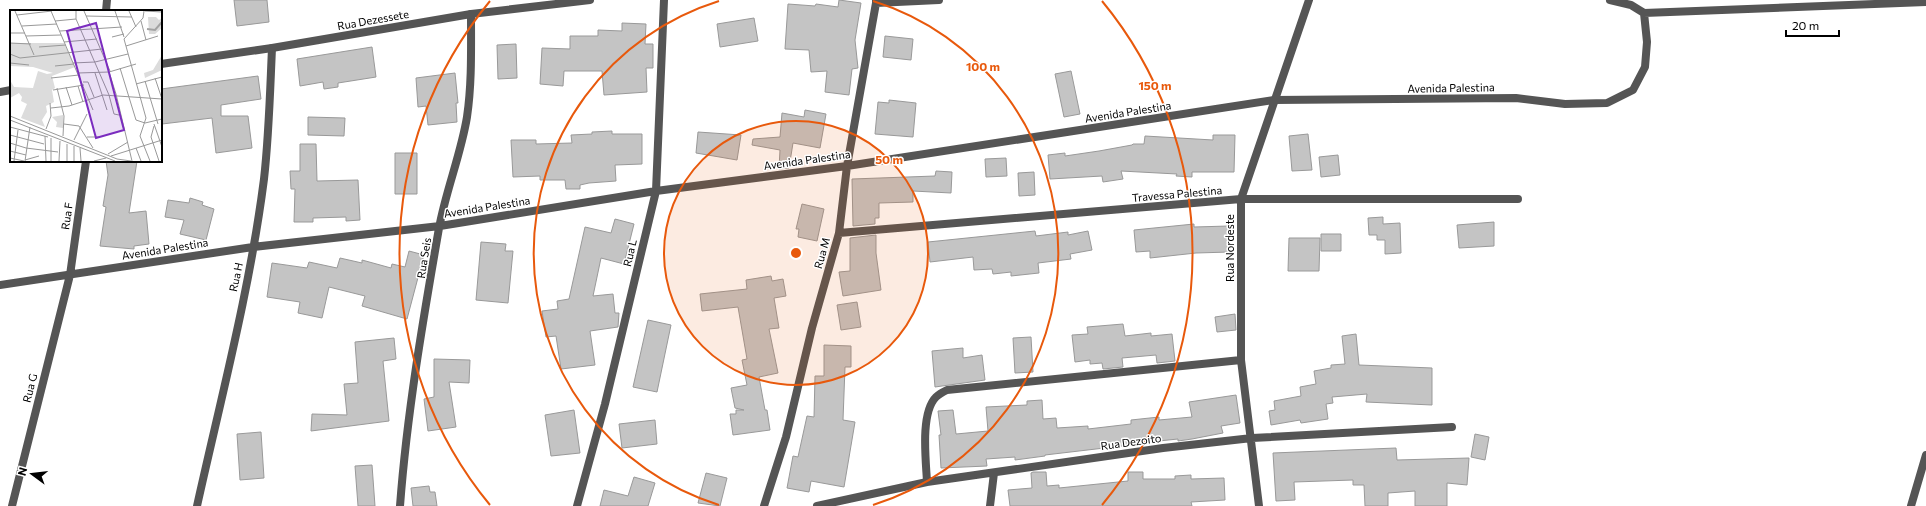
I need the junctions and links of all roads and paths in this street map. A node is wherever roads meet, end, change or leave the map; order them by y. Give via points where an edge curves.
1 (107, 0) edge
2 (590, 0) edge
3 (664, 0) edge
4 (939, 0) edge
5 (1309, 0) edge
6 (1610, 0) edge
7 (876, 2) edge
8 (1926, 2) edge
9 (106, 10) edge
10 (1644, 13) junction
11 (471, 14) junction
12 (272, 48) junction
13 (162, 64) edge
14 (10, 90) edge
15 (0, 92) edge
16 (1274, 100) junction
17 (86, 162) edge
18 (847, 166) junction
19 (656, 191) junction
20 (1518, 199) dead end
21 (1241, 200) junction
22 (440, 226) junction
23 (839, 233) junction
24 (253, 247) junction
25 (70, 275) junction
26 (0, 285) edge
27 (1242, 360) junction
28 (1452, 427) dead end
29 (1252, 438) junction
30 (1926, 455) edge
31 (994, 473) junction
32 (927, 482) junction
33 (12, 506) edge
34 (197, 506) edge
35 (400, 506) edge
36 (577, 506) edge
37 (764, 506) edge
38 (817, 506) edge
39 (990, 506) edge
40 (1259, 506) edge
41 (1910, 506) edge

1 - 9 street
2 - 11 street, Rua Dezessete
3 - 19 street, Rua L
4 - 7 street
5 - 16 street, Rua Nordeste
6 - 10 street via 1631,4
7 - 18 street, Rua M
8 - 10 street
10 - 16 street, Avenida Palestina via 1647,42 1645,67 1633,90 1607,103 1565,104 1516,98
11 - 12 street, Rua Dezessete
11 - 22 street, Rua Seis via 466,117
12 - 13 street, Rua Dezessete
12 - 24 street, Rua H via 269,128
14 - 15 street
16 - 18 street, Avenida Palestina
16 - 21 street, Rua Nordeste
17 - 25 street, Rua F
18 - 19 street, Avenida Palestina
18 - 23 street, Rua M
19 - 22 street, Avenida Palestina
19 - 36 street, Rua L via 605,404
20 - 21 street, Travessa Palestina
21 - 23 street, Travessa Palestina
21 - 27 street, Rua Nordeste
22 - 24 street, Avenida Palestina
22 - 35 street, Rua Seis via 415,384
23 - 37 street, Rua M via 812,328 786,437
24 - 25 street, Avenida Palestina
24 - 34 street, Rua H
25 - 26 street, Avenida Palestina
25 - 33 street, Rua G
27 - 29 street, Rua Nordeste
27 - 32 street via 947,390 936,397 929,410 926,427
28 - 29 street, Rua Dezoito
29 - 31 street, Rua Dezoito via 1163,448
29 - 40 street, Rua Nordeste
30 - 41 street
31 - 32 street, Rua Dezoito
31 - 39 street
32 - 38 street, Rua Dezoito

